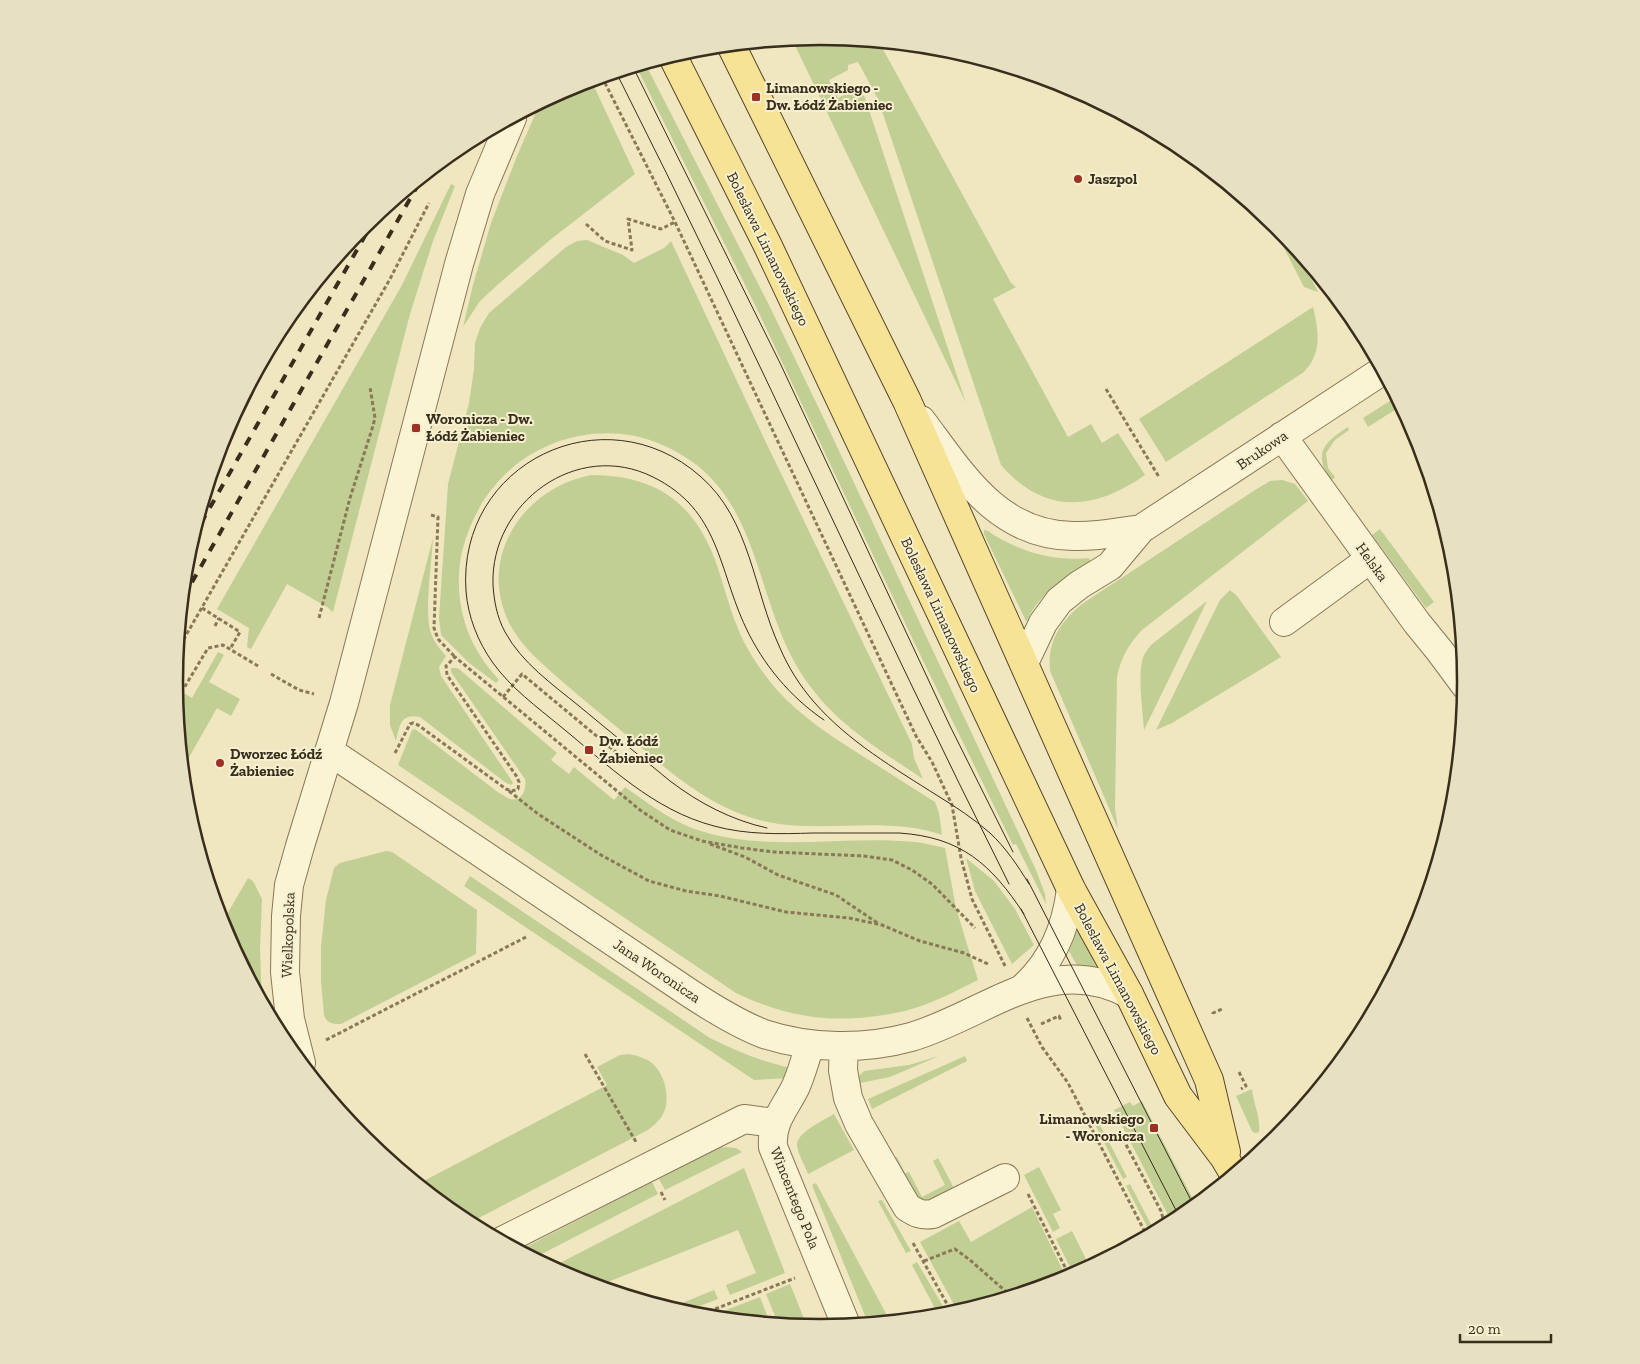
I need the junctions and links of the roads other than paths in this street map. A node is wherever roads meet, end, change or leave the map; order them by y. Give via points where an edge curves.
1 (733, 51) edge
2 (676, 62) edge
3 (509, 126) edge
4 (1377, 374) edge
5 (906, 400) junction
6 (1282, 436) junction
7 (1142, 529) junction
8 (1370, 559) junction
9 (1284, 622) dead end
10 (1024, 664) junction
11 (1457, 673) edge
12 (329, 751) junction
13 (1071, 889) junction
14 (1018, 990) junction
15 (1129, 994) junction
16 (296, 1044) edge
17 (810, 1044) junction
18 (844, 1046) junction
19 (776, 1122) junction
20 (1231, 1169) edge
21 (1005, 1178) road end
22 (508, 1238) edge
23 (843, 1318) edge

1 - 5 main road, Bolesława Limanowskiego
2 - 13 main road, Bolesława Limanowskiego via 772,253
3 - 12 street, Wielkopolska via 480,194 459,264
4 - 6 street, Brukowa
5 - 7 street via 975,489 1003,515 1042,532 1071,536
5 - 10 main road, Bolesława Limanowskiego
6 - 7 street, Brukowa
6 - 8 street, Helska
7 - 10 street via 1110,566 1059,601 1043,624
8 - 9 street
8 - 11 street, Helska
10 - 20 main road, Bolesława Limanowskiego via 1209,1080
12 - 16 street, Wielkopolska via 289,885 284,950 286,990
12 - 17 street, Jana Woronicza via 682,989 764,1034
13 - 14 street via 1064,926 1054,950 1042,968
13 - 15 main road, Bolesława Limanowskiego
14 - 15 street via 1059,980 1078,980 1107,984
14 - 18 street, Jana Woronicza via 919,1034 889,1042
15 - 20 main road, Bolesława Limanowskiego via 1178,1096
17 - 18 street, Jana Woronicza
17 - 19 street, Wincentego Pola via 796,1085
18 - 21 street via 848,1098 859,1124 906,1207 915,1213 933,1214
19 - 22 street via 744,1119
19 - 23 street, Wincentego Pola via 773,1148

